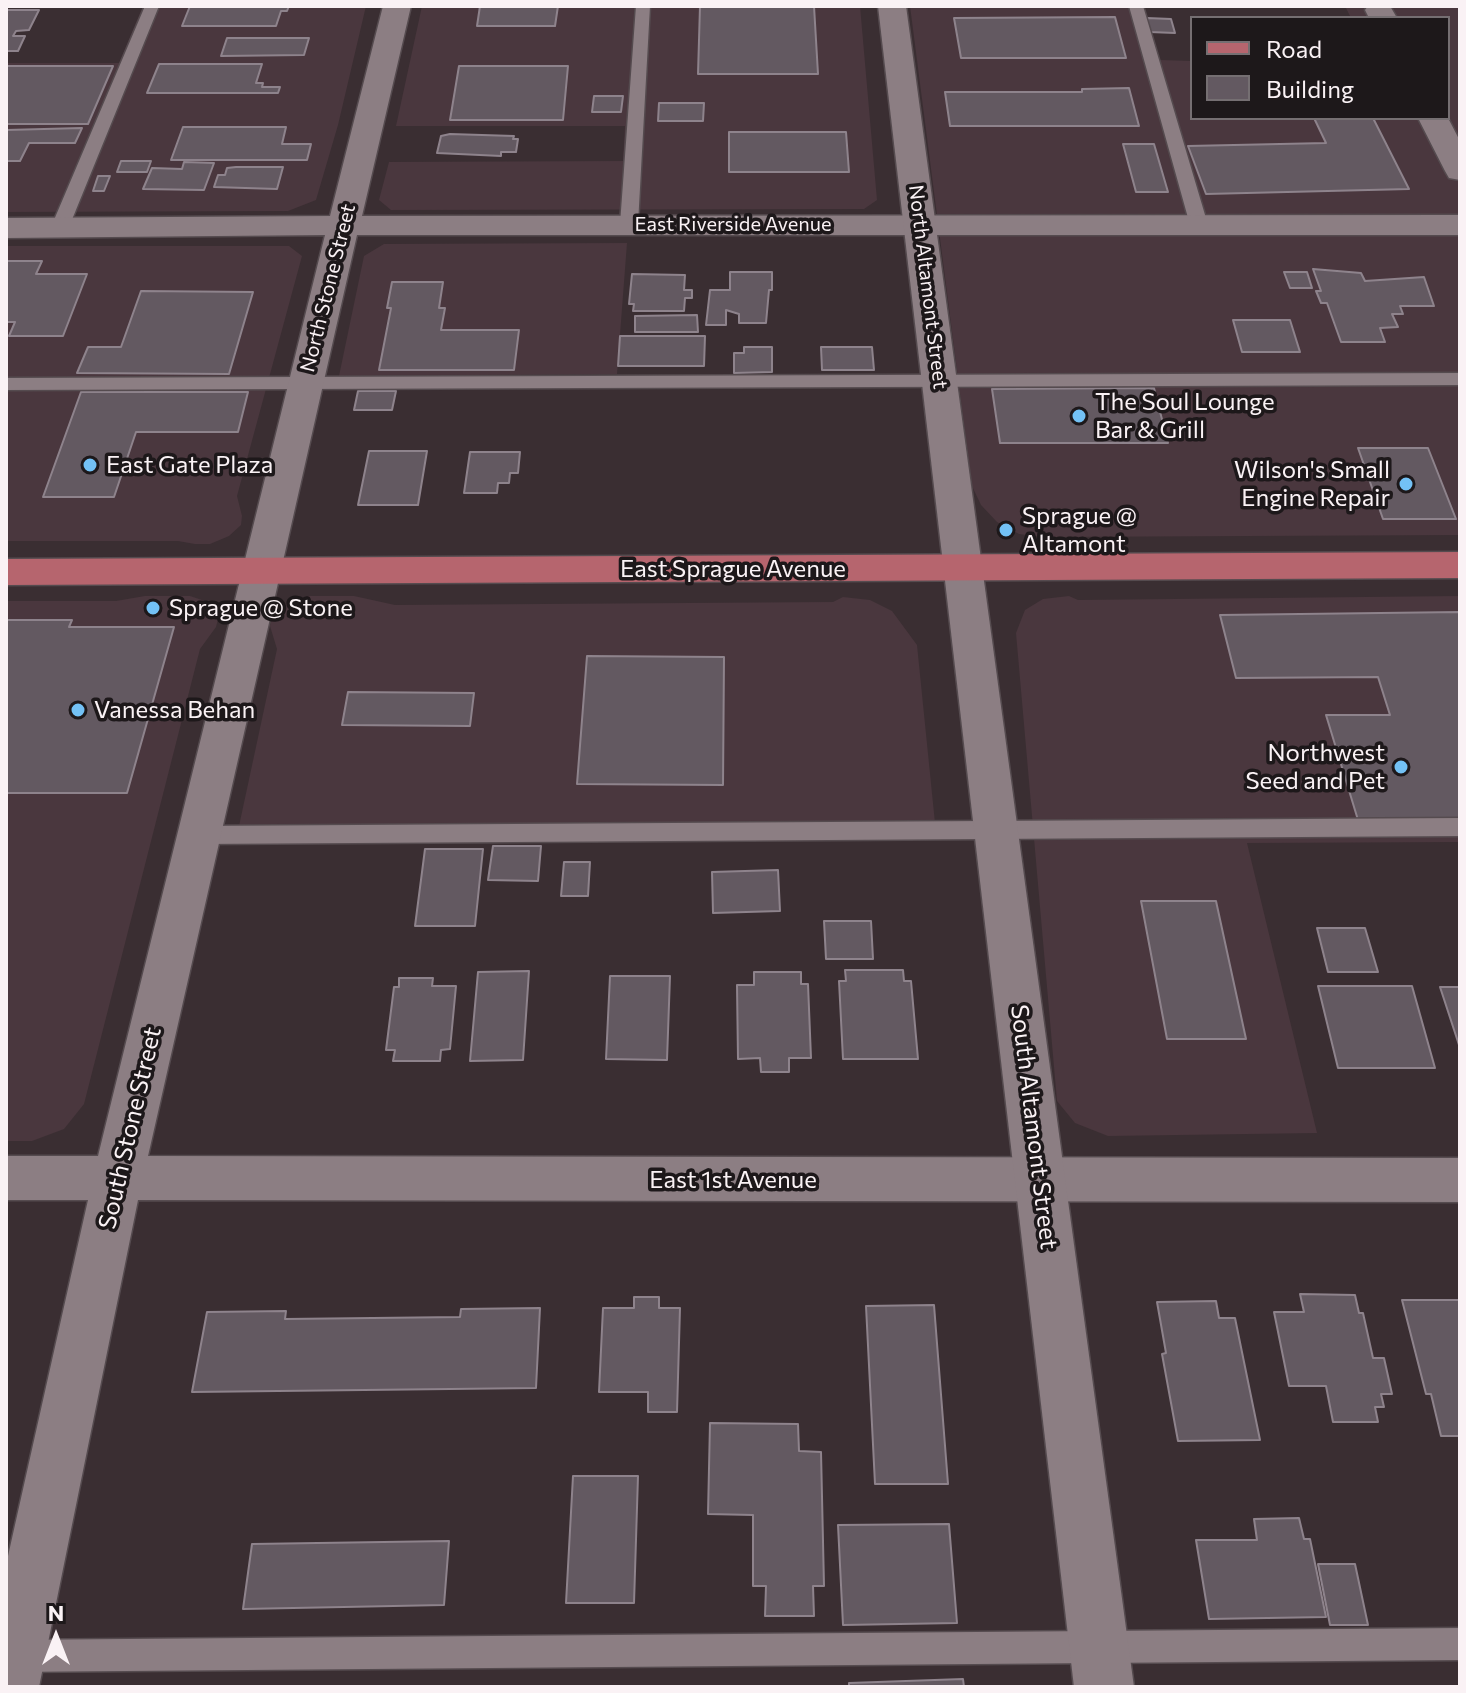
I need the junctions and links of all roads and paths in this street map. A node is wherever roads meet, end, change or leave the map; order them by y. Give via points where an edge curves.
1 (152, 6) edge
2 (397, 6) edge
3 (643, 6) edge
4 (892, 6) edge
5 (1136, 6) edge
6 (1434, 120) edge
7 (1460, 171) edge
8 (629, 224) junction
9 (344, 225) junction
10 (919, 225) junction
11 (1199, 225) junction
12 (1460, 225) edge
13 (60, 227) junction
14 (6, 228) edge
15 (1460, 379) edge
16 (306, 381) junction
17 (940, 381) junction
18 (6, 384) edge
19 (1460, 565) edge
20 (964, 568) junction
21 (260, 571) junction
22 (6, 572) edge
23 (1460, 827) edge
24 (997, 830) junction
25 (198, 835) junction
26 (118, 1177) junction
27 (6, 1178) edge
28 (1460, 1180) edge
29 (1041, 1182) junction
30 (1460, 1644) edge
31 (10, 1667) edge
32 (1101, 1667) edge

1 - 13 lane
2 - 9 street, North Stone Street
3 - 8 lane
4 - 10 street, North Altamont Street
5 - 11 lane
6 - 7 street
8 - 9 street, East Riverside Avenue
8 - 10 street, East Riverside Avenue
9 - 13 street, East Riverside Avenue
9 - 16 street, North Stone Street
10 - 11 street, East Riverside Avenue
10 - 17 street, North Altamont Street
11 - 12 street, East Riverside Avenue
13 - 14 street, East Riverside Avenue
15 - 17 lane
16 - 17 lane
16 - 18 lane
16 - 21 street, North Stone Street
17 - 20 street, North Altamont Street
19 - 20 main road, East Sprague Avenue
20 - 21 main road, East Sprague Avenue
20 - 24 street, South Altamont Street
21 - 22 main road, East Sprague Avenue
21 - 25 street, South Stone Street
23 - 24 lane
24 - 25 lane
24 - 29 street, South Altamont Street
25 - 26 street, South Stone Street
26 - 27 street, East 1st Avenue
26 - 29 street, East 1st Avenue
26 - 31 street, South Stone Street
28 - 29 street, East 1st Avenue
29 - 32 street, South Altamont Street
30 - 32 lane
31 - 32 lane

